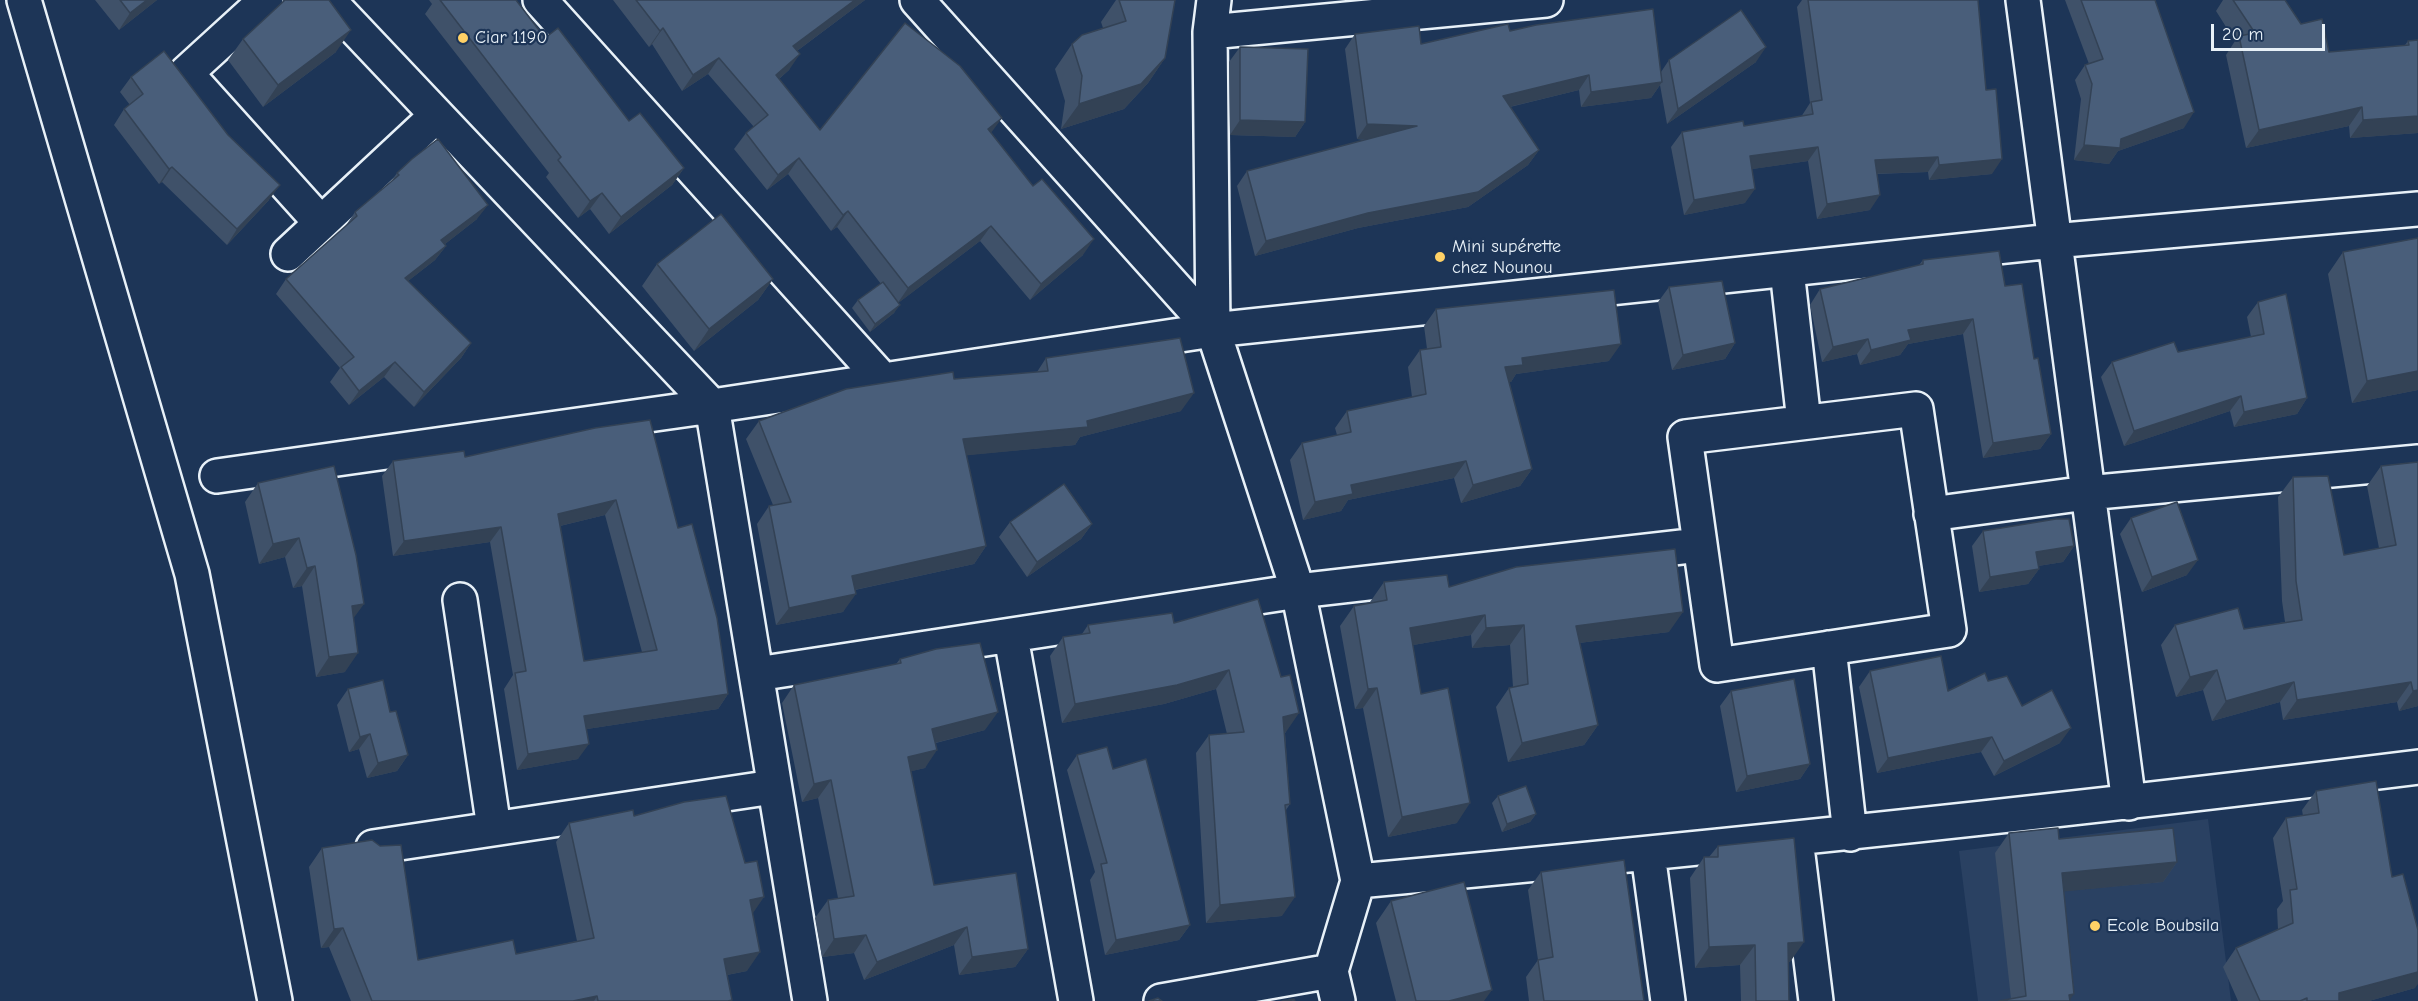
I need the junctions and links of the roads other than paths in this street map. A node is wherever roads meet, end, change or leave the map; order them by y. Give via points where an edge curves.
1 (24, 0) edge
2 (266, 0) edge
3 (328, 0) edge
4 (540, 0) edge
5 (916, 0) edge
6 (1214, 0) edge
7 (1546, 0) edge
8 (2023, 0) edge
9 (1210, 32) junction
10 (436, 116) junction
11 (2418, 209) edge
12 (321, 224) junction
13 (2053, 241) junction
14 (288, 254) dead end
15 (1787, 270) junction
16 (1213, 330) junction
17 (882, 379) junction
18 (712, 406) junction
19 (1804, 422) junction
20 (2418, 462) edge
21 (217, 476) dead end
22 (2087, 493) junction
23 (1931, 514) junction
24 (1699, 545) junction
25 (1298, 591) junction
26 (460, 600) dead end
27 (1011, 636) junction
28 (1829, 648) junction
29 (757, 674) junction
30 (2418, 767) edge
31 (773, 787) junction
32 (2128, 803) junction
33 (494, 828) junction
34 (1850, 834) junction
35 (1796, 839) junction
36 (373, 847) edge
37 (1648, 854) junction
38 (1358, 881) junction
39 (1335, 986) edge
40 (276, 1001) edge
41 (810, 1001) edge
42 (1076, 1001) edge
43 (1161, 1001) edge
44 (1668, 1001) edge
45 (1815, 1001) edge

1 - 40 street via 192,574
2 - 12 street via 186,72
3 - 10 street
4 - 17 street
5 - 16 street
6 - 9 street
7 - 9 street
8 - 13 street
9 - 16 street
10 - 12 street
10 - 18 street
11 - 13 street
12 - 14 street
13 - 15 street
13 - 22 street
15 - 16 street
15 - 19 street
16 - 17 street
16 - 25 street
17 - 18 street
18 - 21 street
18 - 29 street
19 - 23 street via 1916,409
19 - 24 street via 1685,437
20 - 22 street
22 - 23 street
22 - 32 street
23 - 28 street via 1948,630
24 - 25 street
24 - 28 street via 1717,665
25 - 27 street
25 - 38 street
26 - 33 street
27 - 29 street
27 - 42 street
28 - 34 street
29 - 31 street
30 - 32 street
31 - 33 street
31 - 41 street
32 - 34 street
33 - 36 street
34 - 35 street
35 - 37 street
35 - 45 street
37 - 38 street
37 - 44 street
38 - 39 street
39 - 43 street

